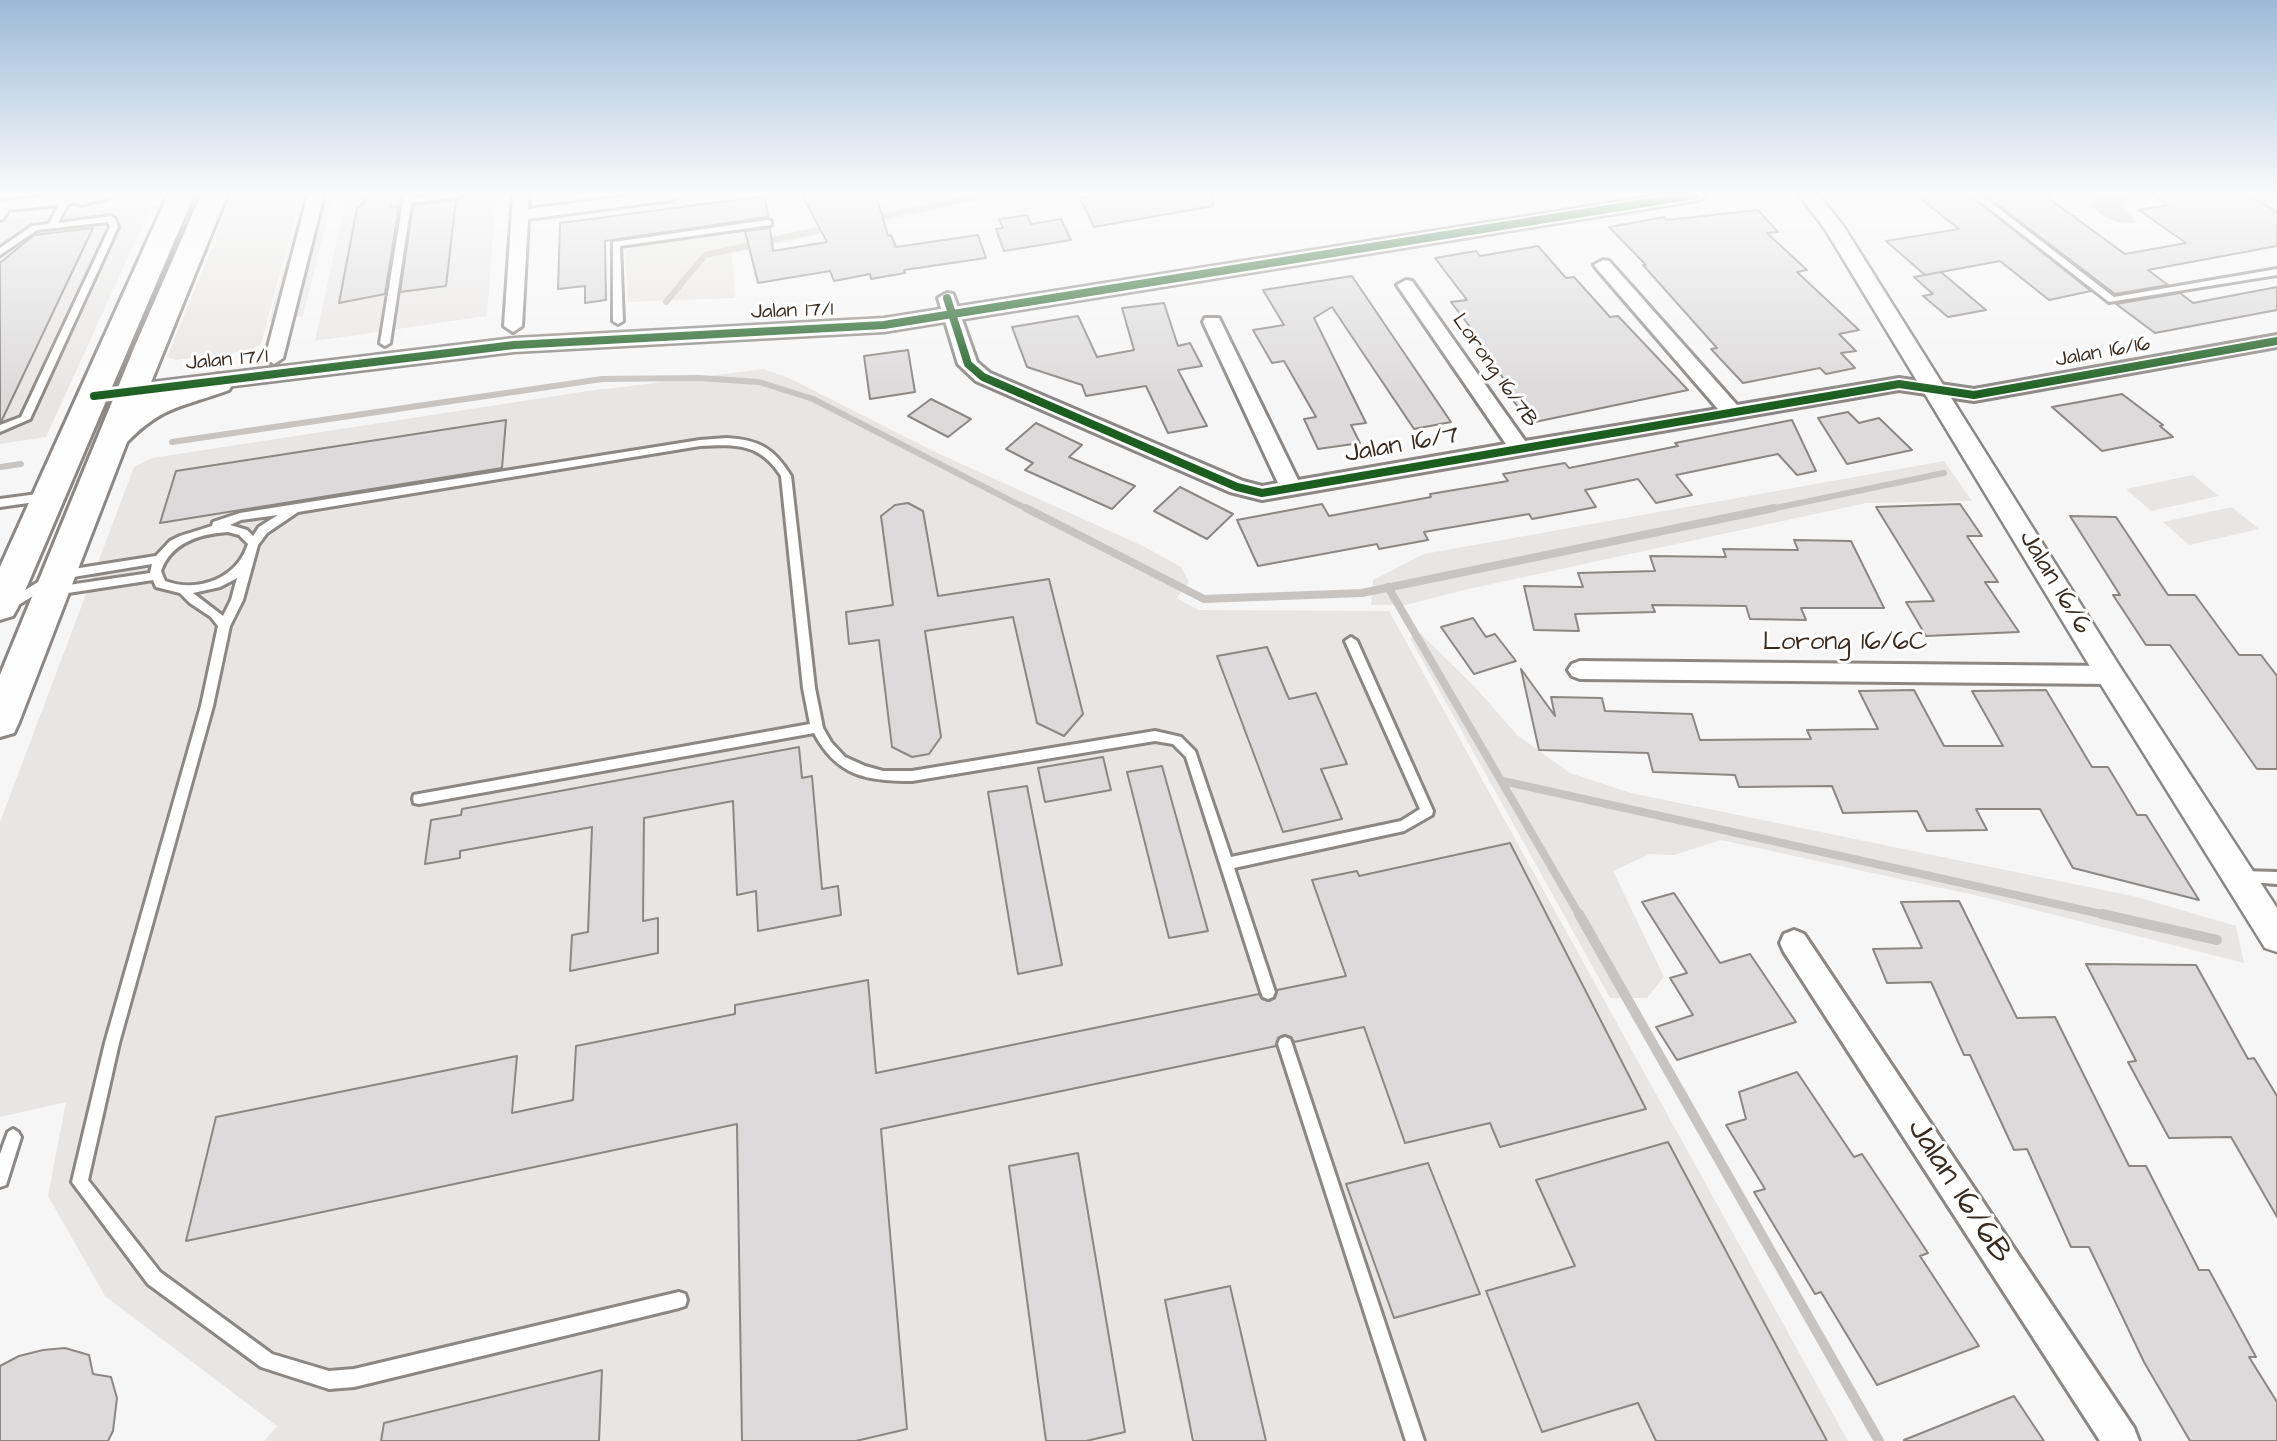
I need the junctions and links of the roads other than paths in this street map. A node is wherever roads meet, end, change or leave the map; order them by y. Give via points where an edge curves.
1 (98, 262) edge
2 (152, 262) edge
3 (186, 262) edge
4 (299, 262) edge
5 (398, 262) edge
6 (516, 262) edge
7 (616, 262) edge
8 (1208, 262) edge
9 (1247, 262) edge
10 (1856, 262) edge
11 (2063, 262) edge
12 (1603, 265) dead end
13 (2277, 272) edge
14 (1406, 285) dead end
15 (949, 307) junction
16 (618, 321) junction
17 (1212, 322) dead end
18 (513, 327) junction
19 (2277, 341) edge
20 (385, 343) junction
21 (274, 358) junction
22 (218, 383) junction
23 (135, 384) junction
24 (97, 389) junction
25 (1936, 390) junction
26 (1733, 412) junction
27 (0, 429) edge
28 (113, 440) junction
29 (1520, 449) junction
30 (1291, 488) junction
31 (49, 496) junction
32 (0, 503) edge
33 (295, 509) junction
34 (197, 533) junction
35 (253, 544) junction
36 (160, 559) junction
37 (247, 561) junction
38 (155, 576) junction
39 (55, 583) junction
40 (184, 591) junction
41 (0, 609) edge
42 (224, 626) junction
43 (1351, 641) dead end
44 (1580, 670) dead end
45 (2110, 675) junction
46 (0, 722) edge
47 (817, 728) junction
48 (419, 799) dead end
49 (1226, 864) junction
50 (2239, 877) junction
51 (2277, 878) edge
52 (2277, 937) edge
53 (1794, 943) dead end
54 (1268, 992) dead end
55 (1285, 1044) dead end
56 (0, 1140) edge
57 (1, 1175) edge
58 (678, 1300) dead end
59 (1415, 1441) edge
60 (2122, 1441) edge

1 - 27 lane via 25,419
2 - 24 main road
3 - 23 main road
4 - 21 street
5 - 20 lane
6 - 18 street
7 - 16 lane
8 - 15 street, Jalan 17/1
9 - 15 street, Jalan 17/1
10 - 25 street, Jalan 16/6
11 - 13 lane via 2112,300
12 - 26 street
14 - 29 street, Lorong 16/7B
15 - 16 street, Jalan 17/1
15 - 22 street, Jalan 17/1 via 824,331 583,339
15 - 30 street, Jalan 16/7 via 968,364 983,377 1237,487 1262,492
16 - 18 street, Jalan 17/1
17 - 30 street
18 - 20 street, Jalan 17/1
19 - 25 street, Jalan 16/16 via 1974,395
20 - 21 street, Jalan 17/1
21 - 23 street, Jalan 17/1
22 - 23 street, Jalan 17/1
22 - 28 main road via 161,399 129,418
23 - 24 street, Jalan 17/1
23 - 28 main road
24 - 31 main road
25 - 26 street, Jalan 16/7 via 1899,384
25 - 45 street, Jalan 16/6
26 - 29 street, Jalan 16/7
28 - 39 main road
29 - 30 street, Jalan 16/7
31 - 32 lane
31 - 41 main road
33 - 34 lane via 240,517
33 - 35 lane via 263,530
33 - 47 lane via 700,443 744,443 763,449 778,460 786,476
34 - 35 lane via 240,530
34 - 36 lane via 174,544
35 - 37 lane
36 - 38 lane
36 - 39 lane
37 - 40 lane via 220,582
37 - 42 lane via 237,600
38 - 39 lane
38 - 40 lane via 160,584
39 - 41 lane
39 - 46 main road
40 - 42 lane via 217,613
42 - 58 lane via 207,706 112,1043 80,1182 154,1278 267,1361 329,1380 354,1378
43 - 49 lane via 1427,811 1404,826
44 - 45 street, Lorong 16/6C
45 - 50 street, Jalan 16/6
47 - 48 lane
47 - 49 lane via 841,761 883,776 912,776 1167,736 1191,755
49 - 54 lane
50 - 51 lane
50 - 52 street, Jalan 16/6
53 - 60 street, Jalan 16/6B
55 - 59 lane
56 - 57 lane via 13,1138

